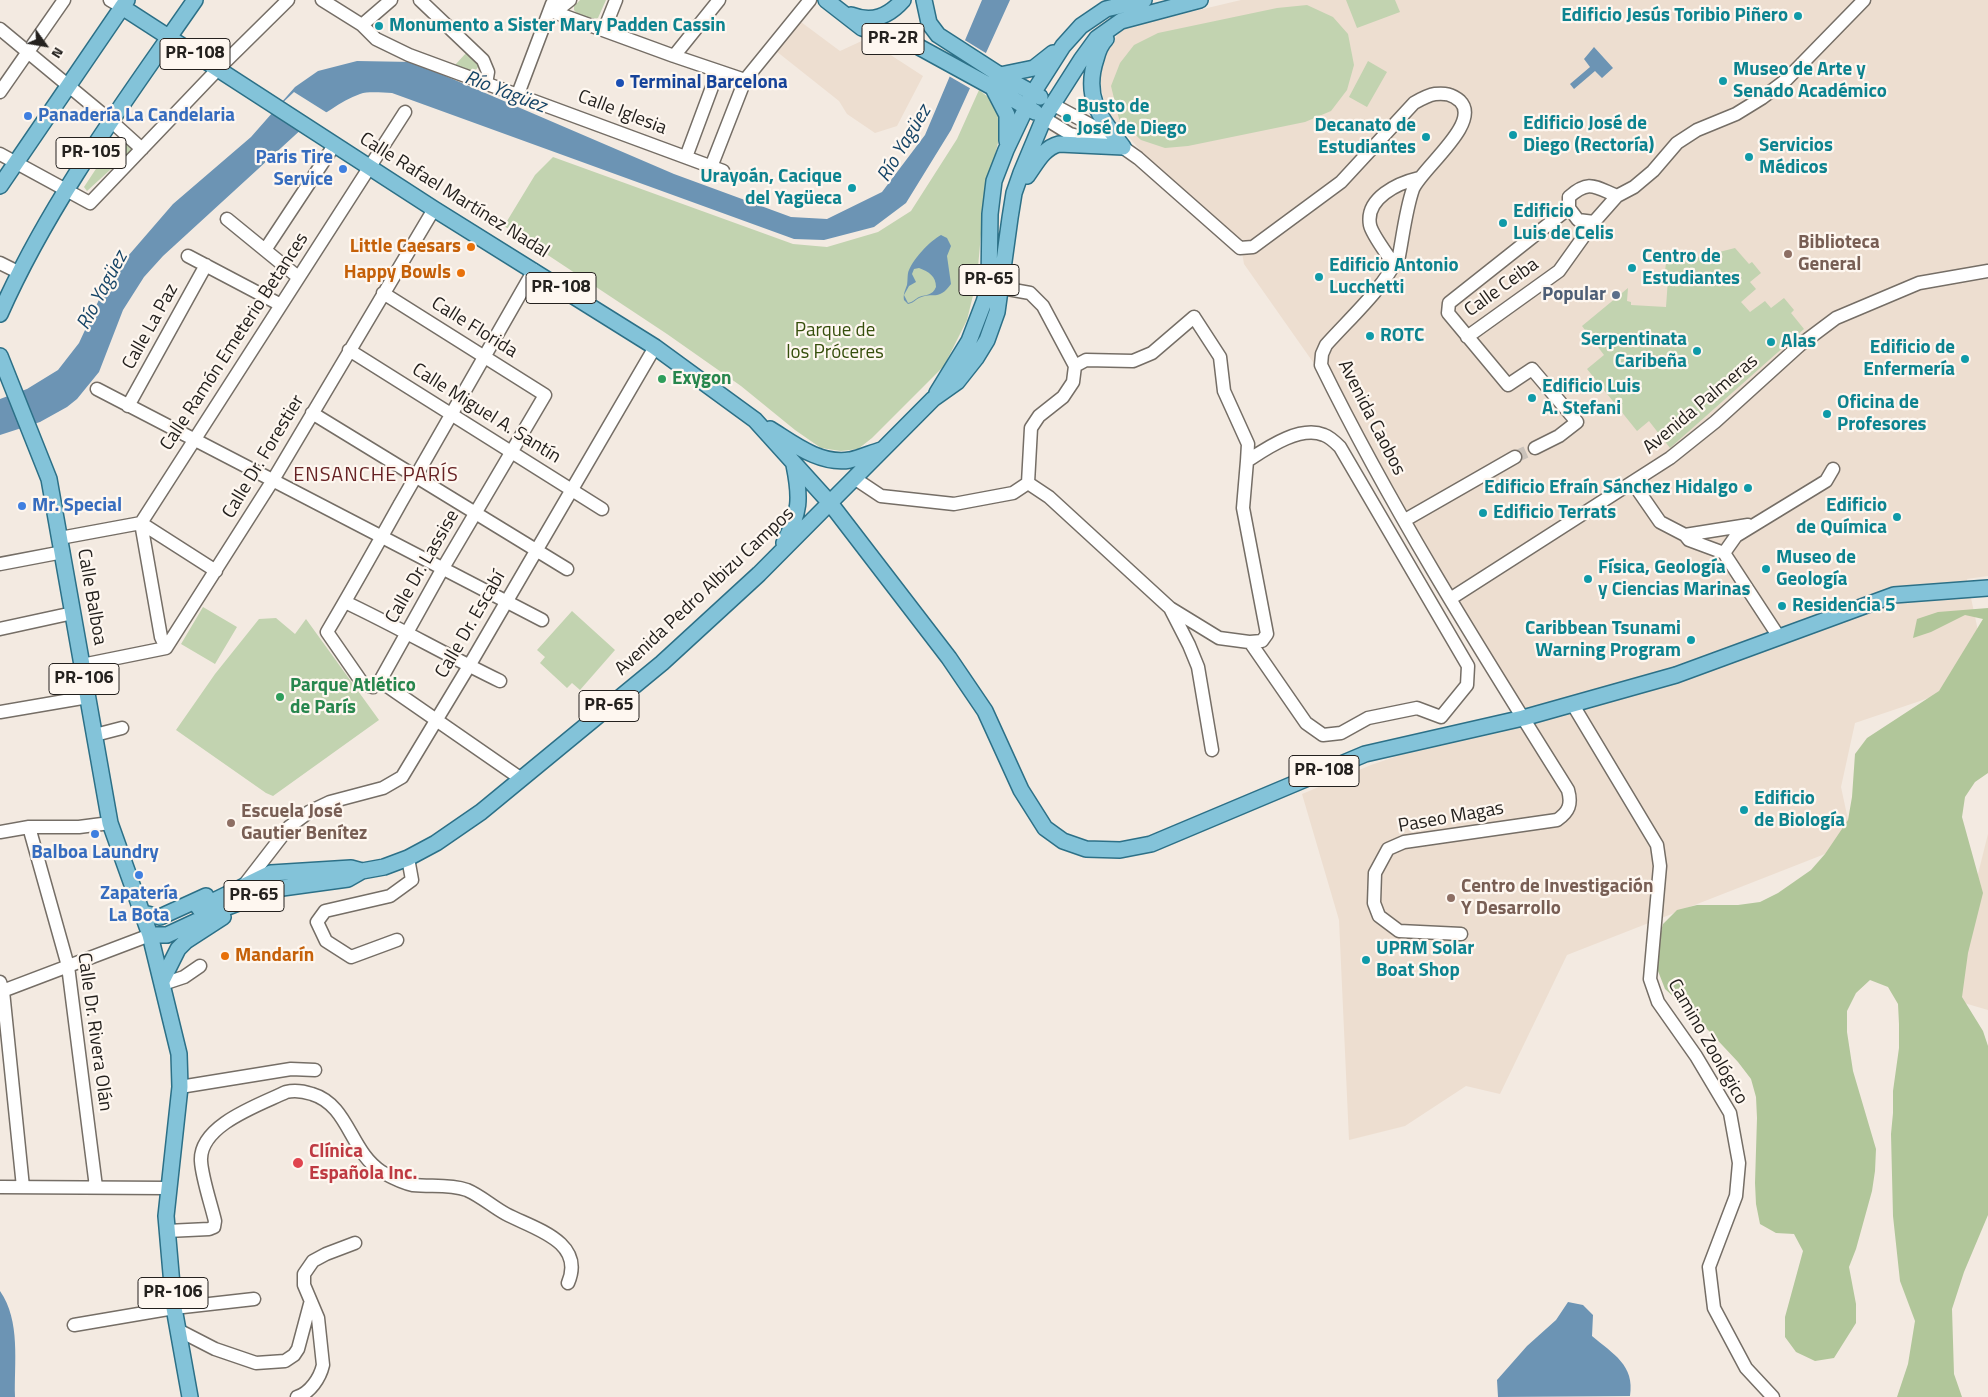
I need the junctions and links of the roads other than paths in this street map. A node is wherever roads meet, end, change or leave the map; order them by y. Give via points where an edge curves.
1 (64, 0) edge
2 (195, 0) edge
3 (288, 0) edge
4 (322, 0) edge
5 (391, 0) edge
6 (420, 0) edge
7 (570, 0) edge
8 (616, 0) edge
9 (719, 0) edge
10 (810, 0) edge
11 (826, 0) edge
12 (903, 0) edge
13 (924, 0) edge
14 (1144, 0) edge
15 (1200, 0) edge
16 (1864, 0) edge
17 (120, 2) edge
18 (554, 8) edge
19 (842, 12) junction
20 (1121, 21) junction
21 (362, 25) junction
22 (0, 29) edge
23 (604, 30) junction
24 (169, 37) junction
25 (1062, 46) junction
26 (28, 52) junction
27 (674, 56) junction
28 (218, 69) junction
29 (718, 72) junction
30 (745, 80) junction
31 (996, 81) junction
32 (486, 84) junction
33 (68, 86) junction
34 (0, 92) edge
35 (518, 94) junction
36 (1030, 100) junction
37 (1052, 104) junction
38 (406, 112) dead end
39 (1044, 118) junction
40 (112, 121) junction
41 (335, 144) junction
42 (1123, 147) junction
43 (142, 149) junction
44 (1006, 150) junction
45 (0, 154) edge
46 (686, 157) junction
47 (16, 163) junction
48 (370, 167) junction
49 (1419, 178) junction
50 (0, 186) edge
51 (66, 190) junction
52 (1014, 193) junction
53 (1618, 196) junction
54 (1569, 208) junction
55 (434, 209) junction
56 (227, 219) dead end
57 (1594, 222) junction
58 (265, 250) junction
59 (188, 256) dead end
60 (0, 263) edge
61 (206, 265) junction
62 (1394, 265) junction
63 (534, 270) junction
64 (1988, 271) edge
65 (18, 272) junction
66 (298, 277) junction
67 (995, 287) junction
68 (383, 293) junction
69 (281, 305) junction
70 (0, 314) edge
71 (1467, 336) junction
72 (655, 347) junction
73 (349, 350) junction
74 (0, 356) edge
75 (485, 356) junction
76 (1076, 366) junction
77 (97, 389) dead end
78 (545, 395) joint
79 (128, 406) junction
80 (312, 413) junction
81 (452, 414) junction
82 (756, 420) junction
83 (194, 440) junction
84 (1535, 448) tunnel mouth
85 (882, 450) junction
86 (511, 451) junction
87 (1515, 457) tunnel mouth
88 (1247, 461) junction
89 (794, 463) junction
90 (1833, 470) dead end
91 (417, 475) junction
92 (854, 478) junction
93 (273, 480) junction
94 (1028, 483) junction
95 (1633, 483) junction
96 (571, 490) junction
97 (830, 502) junction
98 (602, 509) dead end
99 (476, 512) junction
100 (1404, 520) junction
101 (141, 523) junction
102 (1756, 524) junction
103 (1685, 535) junction
104 (382, 537) junction
105 (61, 545) junction
106 (537, 550) junction
107 (1724, 553) junction
108 (778, 556) junction
109 (0, 564) edge
110 (443, 568) junction
111 (567, 569) dead end
112 (216, 571) junction
113 (1988, 588) edge
114 (1450, 599) junction
115 (345, 602) junction
116 (506, 603) junction
117 (1170, 608) junction
118 (73, 613) junction
119 (542, 620) dead end
120 (0, 628) edge
121 (407, 632) junction
122 (1779, 637) junction
123 (1250, 642) junction
124 (166, 648) junction
125 (82, 665) junction
126 (469, 666) junction
127 (380, 681) junction
128 (500, 681) dead end
129 (88, 697) junction
130 (1573, 705) junction
131 (0, 712) edge
132 (1523, 718) junction
133 (436, 721) junction
134 (122, 728) dead end
135 (95, 735) junction
136 (1212, 750) dead end
137 (520, 778) junction
138 (110, 823) junction
139 (29, 827) junction
140 (0, 832) edge
141 (408, 858) junction
142 (362, 871) junction
143 (246, 884) junction
144 (238, 902) junction
145 (143, 913) junction
146 (1461, 934) dead end
147 (150, 935) junction
148 (397, 940) dead end
149 (68, 966) junction
150 (200, 966) dead end
151 (190, 984) dead end
152 (163, 985) junction
153 (1, 988) edge
154 (316, 1070) dead end
155 (180, 1087) junction
156 (0, 1187) edge
157 (23, 1187) junction
158 (96, 1187) junction
159 (167, 1188) junction
160 (166, 1231) junction
161 (355, 1243) dead end
162 (568, 1283) dead end
163 (254, 1299) dead end
164 (310, 1304) junction
165 (174, 1308) junction
166 (74, 1325) dead end
167 (180, 1331) junction
168 (190, 1397) edge
169 (297, 1397) edge
170 (1773, 1397) edge

1 - 26 street
2 - 24 main road, PR-105
3 - 28 street
4 - 21 street, Calle Iglesia
5 - 21 street
6 - 32 street via 483,60 488,72
7 - 18 street
8 - 23 street
9 - 27 street
10 - 30 street
11 - 19 main road, PR-2R
12 - 19 main road via 890,11 871,19 864,20
13 - 31 main road, PR-2R via 929,23 938,36
14 - 25 main road via 1106,8 1081,26
15 - 20 main road
16 - 53 street, Calle Ceiba via 1786,80 1736,114 1697,130 1677,143 1654,170
17 - 24 main road, Calle Rafael Martínez Nadal / PR-108
17 - 33 main road, PR-105
18 - 23 street
18 - 35 street
19 - 31 main road, PR-2R via 862,28 919,47
20 - 37 main road, Avenida Pedro Albizu Campos via 1097,38
20 - 42 main road via 1101,45 1093,68 1091,94 1099,115
21 - 32 street, Calle Iglesia via 376,39 409,55
22 - 26 street
23 - 27 street
24 - 28 main road, Calle Rafael Martínez Nadal / PR-108
24 - 40 main road, PR-105
25 - 31 main road via 1034,68
25 - 36 main road, Avenida Pedro Albizu Campos
26 - 33 street
26 - 34 street
27 - 29 street
28 - 41 main road, Calle Rafael Martínez Nadal / PR-108
28 - 43 street
29 - 30 street
29 - 46 street
30 - 46 street, Calle Iglesia via 717,169
31 - 36 main road, PR-2R
31 - 44 main road via 1008,115
32 - 35 street, Calle Iglesia
33 - 40 street
33 - 47 main road, PR-105
35 - 46 street, Calle Iglesia
36 - 37 main road, PR-2R
36 - 39 main road, PR-2R
36 - 44 main road, Avenida Pedro Albizu Campos / PR-65
37 - 39 main road, Avenida Pedro Albizu Campos / PR-65
37 - 42 street, Avenida Caobos
38 - 48 street, Calle Ramón Emeterio Betances
39 - 42 street, Avenida Caobos via 1070,134
39 - 52 main road, Avenida Pedro Albizu Campos / PR-65
40 - 43 street
40 - 51 main road, PR-105
41 - 48 main road, Calle Rafael Martínez Nadal / PR-108
41 - 58 street
42 - 49 street, Avenida Caobos via 1240,248 1253,248 1341,182 1414,103 1429,95 1444,93 1455,96 1462,104 1465,117 1457,136
42 - 52 main road via 1053,146 1040,156
43 - 51 street via 90,203
44 - 67 main road, Avenida Pedro Albizu Campos / PR-65 via 993,189 990,214
45 - 47 street
47 - 50 main road, PR-105
47 - 51 street
48 - 55 main road, Calle Rafael Martínez Nadal / PR-108
48 - 66 street, Calle Ramón Emeterio Betances
49 - 62 street, Avenida Caobos
49 - 62 street via 1402,182 1386,192 1370,214 1370,227
51 - 65 main road, PR-105
52 - 67 main road, Avenida Pedro Albizu Campos / PR-65
53 - 54 street via 1593,186 1581,187 1570,197
53 - 57 street, Calle Ceiba
54 - 57 street via 1578,220
54 - 71 street, Calle Ceiba via 1449,303 1448,313
55 - 63 main road, Calle Rafael Martínez Nadal / PR-108
55 - 68 street, Calle Dr. Forestier
56 - 58 street
57 - 71 street, Calle Ceiba via 1559,271
58 - 66 street
59 - 61 street
60 - 65 street
61 - 69 street
61 - 79 street, Calle La Paz
62 - 100 street, Avenida Caobos via 1385,280 1326,345 1321,365
63 - 72 main road, Calle Rafael Martínez Nadal / PR-108
63 - 75 street
64 - 95 street, Avenida Palmeras via 1919,283 1836,318 1800,345 1715,422
65 - 70 main road, PR-105
66 - 69 street, Calle Ramón Emeterio Betances
67 - 76 street via 1030,294 1042,306
67 - 85 main road, Avenida Pedro Albizu Campos / PR-65 via 997,312 980,352 957,382 933,399
68 - 73 street, Calle Dr. Forestier
68 - 75 street, Calle Florida
69 - 83 street, Calle Ramón Emeterio Betances
71 - 84 street, Calle Ceiba via 1508,385 1532,369 1577,422
72 - 82 main road, Calle Rafael Martínez Nadal / PR-108
72 - 96 street, Calle Dr. Escabí
73 - 80 street, Calle Dr. Forestier
73 - 81 street, Calle Miguel A. Santín
74 - 105 main road, Calle Balboa / PR-106 via 49,479
75 - 78 street, Calle Florida
75 - 81 street
76 - 88 street via 1086,360 1133,360 1152,353 1194,317 1220,357 1224,392 1248,444
76 - 94 street via 1073,382 1063,397 1039,416 1031,428
77 - 79 street
78 - 86 street, Calle Dr. Lassise
79 - 83 street
80 - 91 street
80 - 93 street, Calle Dr. Forestier
81 - 86 street, Calle Miguel A. Santín
81 - 91 street
82 - 85 main road via 803,450 825,459 849,460
82 - 89 main road, Calle Rafael Martínez Nadal / PR-108
83 - 93 street
83 - 101 street, Calle Ramón Emeterio Betances
85 - 92 main road, Avenida Pedro Albizu Campos / PR-65
86 - 96 street, Calle Miguel A. Santín
86 - 99 street, Calle Dr. Lassise
87 - 100 street
88 - 123 street via 1243,508 1267,634 1262,641
88 - 123 street via 1272,444 1304,433 1324,435 1340,447 1468,666 1468,686 1441,717 1417,708 1368,718 1341,733 1323,735 1306,723
89 - 97 main road, Calle Rafael Martínez Nadal / PR-108
89 - 108 main road via 799,488 798,506 794,524
90 - 102 street via 1826,481
91 - 99 street
91 - 104 street
92 - 94 street via 881,496 954,504 1013,493
92 - 97 main road, Avenida Pedro Albizu Campos / PR-65
93 - 104 street
93 - 112 street, Calle Dr. Forestier
94 - 117 street via 1049,497
95 - 103 street via 1660,522
95 - 114 street, Avenida Palmeras
96 - 98 street, Calle Miguel A. Santín
96 - 106 street, Calle Dr. Escabí
97 - 108 main road, Avenida Pedro Albizu Campos / PR-65
97 - 132 main road, PR-108 via 986,711 1021,790 1046,828 1063,841 1086,849 1120,850 1151,844 1365,754
99 - 106 street
99 - 110 street, Calle Dr. Lassise
100 - 114 street, Avenida Caobos
101 - 105 street
101 - 112 street
101 - 124 street via 161,638
102 - 103 street
102 - 107 street via 1736,536
103 - 107 street via 1689,540
104 - 110 street
104 - 115 street
105 - 109 street
105 - 118 main road, Calle Balboa / PR-106
106 - 111 street
106 - 116 street, Calle Dr. Escabí
107 - 122 street
108 - 137 main road, Avenida Pedro Albizu Campos / PR-65 via 662,663
110 - 116 street
110 - 121 street, Calle Dr. Lassise
112 - 124 street, Calle Dr. Forestier
113 - 122 main road, PR-108 via 1894,595
114 - 132 street, Avenida Caobos
115 - 121 street
115 - 127 street via 327,632 364,684 373,687
116 - 119 street
116 - 126 street, Calle Dr. Escabí
117 - 123 street via 1219,638
117 - 136 street via 1198,667
118 - 120 street
118 - 125 main road, Calle Balboa / PR-106
121 - 126 street
121 - 127 street, Calle Dr. Lassise
122 - 130 main road, PR-108 via 1676,675
124 - 125 street
125 - 129 main road, Calle Balboa / PR-106
126 - 128 street
126 - 133 street, Calle Dr. Escabí
127 - 133 street
129 - 131 street
129 - 135 main road, Calle Balboa / PR-106
130 - 132 main road, PR-108
130 - 170 street, Camino Zoológico via 1657,844 1660,866 1650,979 1658,1002 1730,1113 1739,1163 1736,1196 1709,1268 1714,1308 1746,1368
132 - 146 street, Paseo Magas via 1568,790 1570,806 1565,815 1544,823 1404,842 1388,849 1375,873 1374,903 1379,916 1399,931
133 - 137 street
133 - 143 street, Calle Dr. Escabí via 402,777 383,788 330,802 309,812 290,827
134 - 135 street
135 - 138 main road, Calle Balboa / PR-106
137 - 141 main road, Avenida Pedro Albizu Campos / PR-65 via 481,812
138 - 139 street
138 - 145 main road, Calle Balboa / PR-106
139 - 140 street
139 - 149 street, Calle Dr. Rivera Olán
141 - 142 main road, Avenida Pedro Albizu Campos / PR-65
141 - 148 street via 412,880 390,896 325,911 317,922 326,941 350,957
142 - 143 main road, Avenida Pedro Albizu Campos / PR-65 via 351,868 271,873
142 - 144 main road, Avenida Pedro Albizu Campos / PR-65 via 348,879 275,889
143 - 145 main road via 233,883 160,917
143 - 147 main road, Avenida Pedro Albizu Campos / PR-65
144 - 147 main road, Avenida Pedro Albizu Campos / PR-65 via 167,935
144 - 152 main road via 178,949
145 - 147 main road, Calle Balboa / PR-106
147 - 149 street
147 - 152 main road, PR-106
149 - 153 street
149 - 158 street, Calle Dr. Rivera Olán
150 - 152 street
151 - 152 street
152 - 155 main road, PR-106 via 179,1054
153 - 157 street
154 - 155 street via 291,1069
155 - 159 main road, PR-106
156 - 157 street
157 - 158 street
158 - 159 street
159 - 160 main road, PR-106
160 - 162 street via 214,1227 216,1221 201,1162 203,1147 219,1126 292,1090 321,1097 331,1104 362,1152 385,1174 412,1184 459,1187 555,1239 567,1251 570,1260 572,1272
160 - 165 main road, PR-106
161 - 164 street via 326,1254 308,1266 304,1285
163 - 165 street
164 - 167 street via 298,1350 285,1361 256,1363 215,1349
164 - 169 street via 318,1318 323,1365 311,1387
165 - 166 street
165 - 167 main road, PR-106
167 - 168 main road, PR-106

